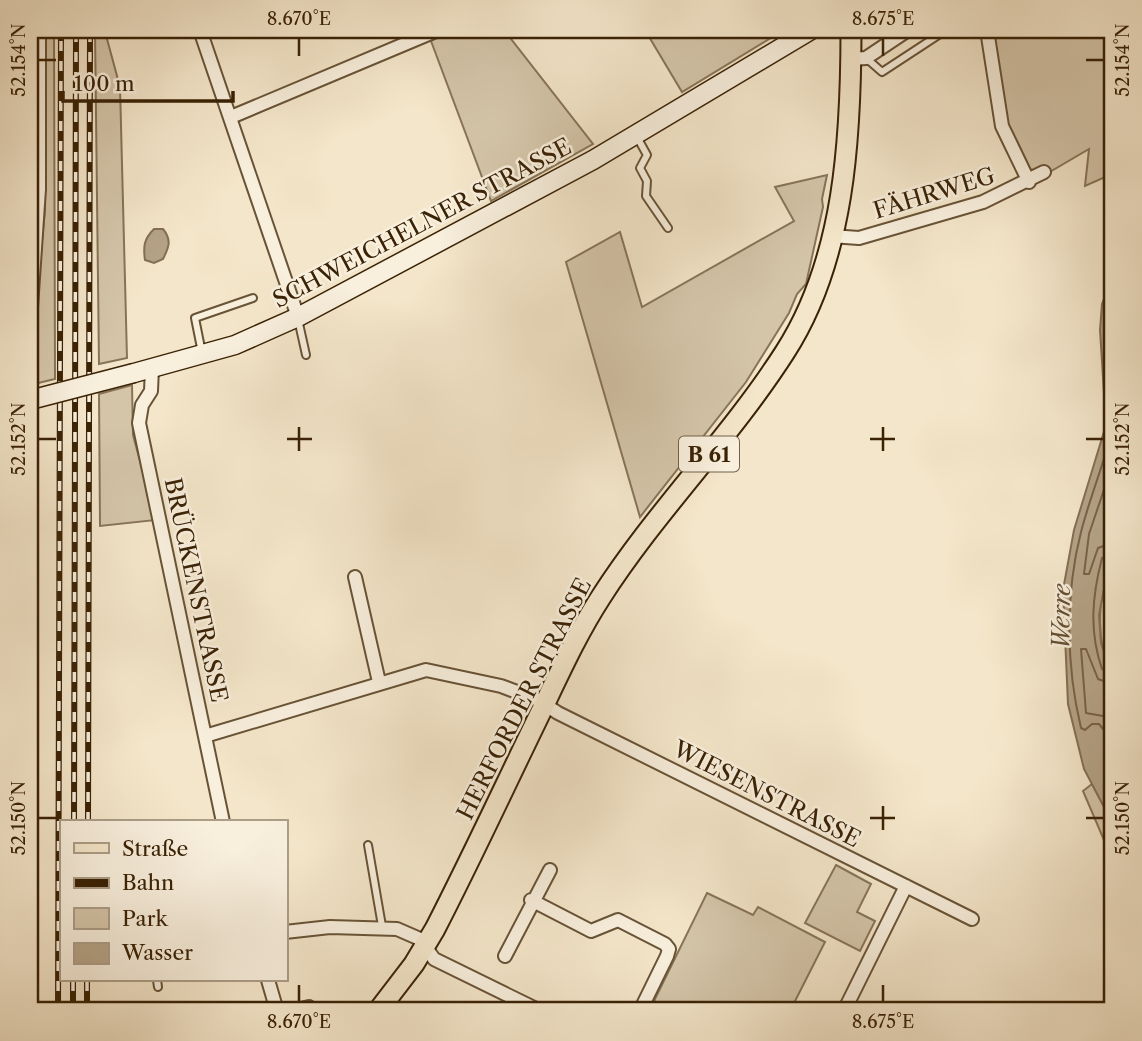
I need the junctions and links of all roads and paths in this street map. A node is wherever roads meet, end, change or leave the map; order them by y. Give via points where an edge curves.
1 (39, 30) edge
2 (201, 30) edge
3 (438, 30) edge
4 (811, 30) edge
5 (851, 30) edge
6 (908, 30) edge
7 (938, 30) edge
8 (987, 30) edge
9 (859, 59) junction
10 (231, 117) junction
11 (34, 129) edge
12 (636, 135) junction
13 (1044, 172) dead end
14 (1028, 183) junction
15 (668, 228) dead end
16 (831, 236) junction
17 (253, 298) dead end
18 (298, 317) junction
19 (30, 322) edge
20 (202, 355) junction
21 (306, 355) dead end
22 (152, 369) junction
23 (30, 400) edge
24 (355, 577) dead end
25 (379, 682) junction
26 (545, 704) junction
27 (205, 736) junction
28 (223, 820) edge
29 (368, 845) dead end
30 (550, 870) dead end
31 (906, 887) junction
32 (531, 900) junction
33 (972, 919) dead end
34 (382, 926) junction
35 (287, 932) edge
36 (426, 946) junction
37 (505, 956) dead end
38 (269, 982) edge
39 (309, 1007) dead end
40 (277, 1011) edge
41 (292, 1011) edge
42 (379, 1011) edge
43 (540, 1011) edge
44 (640, 1011) edge
45 (844, 1011) edge

1 - 11 street
2 - 10 street
3 - 10 street
4 - 12 street, SCHWEICHELNER STRASSE
5 - 9 main road, HERFORDER STRASSE / B 61
6 - 9 street
7 - 9 lane via 940,34 882,72
8 - 14 street via 1002,126
9 - 16 main road, HERFORDER STRASSE / B 61
10 - 18 street
11 - 19 street via 39,188
12 - 15 lane via 647,155 640,168 647,181 646,196
12 - 18 street, SCHWEICHELNER STRASSE
13 - 14 street, FÄHRWEG
14 - 16 street, FÄHRWEG via 983,202 859,238
16 - 26 main road, HERFORDER STRASSE / B 61 via 814,296 786,351 623,563 571,649
17 - 20 lane via 195,318
18 - 20 street, SCHWEICHELNER STRASSE
18 - 21 lane
20 - 22 street, SCHWEICHELNER STRASSE
22 - 23 street, SCHWEICHELNER STRASSE, bridge
22 - 27 street, BRÜCKENSTRASSE via 152,391 142,405 139,423
24 - 25 street
25 - 26 street, WIESENSTRASSE via 426,670 502,686
25 - 27 street, WIESENSTRASSE
26 - 31 street, WIESENSTRASSE
26 - 36 main road, HERFORDER STRASSE / B 61
27 - 28 street, BRÜCKENSTRASSE
29 - 34 lane
30 - 32 street
31 - 33 street, WIESENSTRASSE
31 - 45 street
32 - 37 street
32 - 44 street via 591,931 618,920 665,944 667,956
34 - 35 street
34 - 36 street via 411,933
36 - 42 main road, HERFORDER STRASSE / B 61
36 - 43 street via 434,959
38 - 40 street
39 - 41 street

